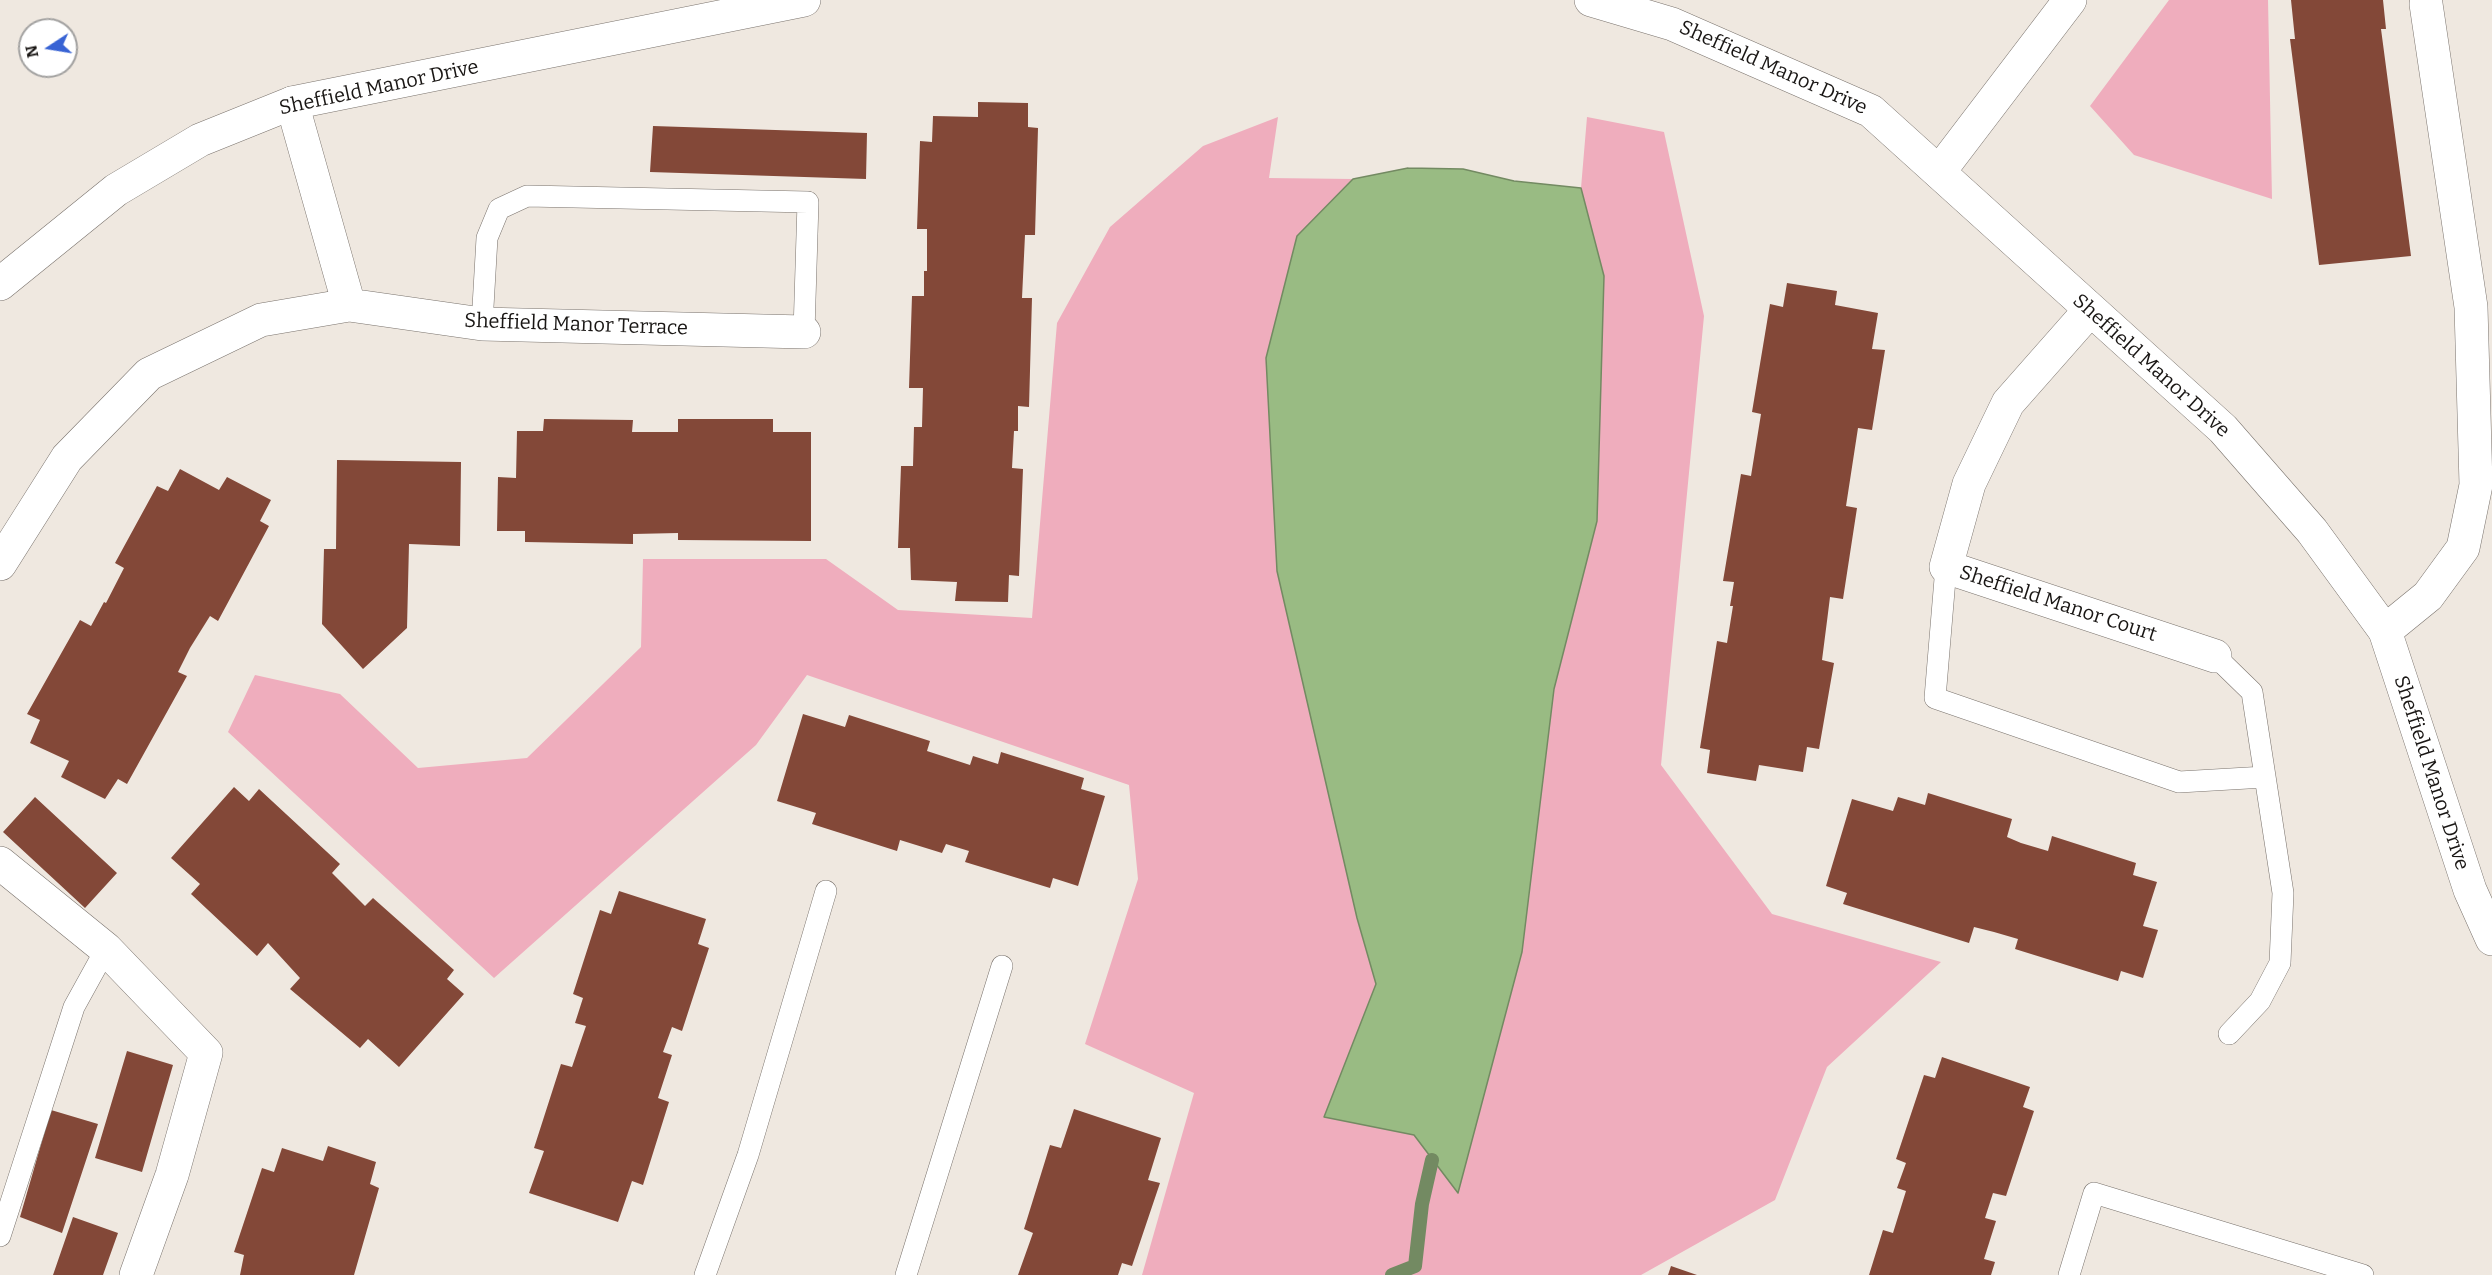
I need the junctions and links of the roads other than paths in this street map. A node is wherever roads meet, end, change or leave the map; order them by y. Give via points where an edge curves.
1 (804, 0) edge
2 (1591, 0) edge
3 (2070, 0) edge
4 (2426, 4) dead end
5 (741, 6) edge
6 (292, 103) junction
7 (1939, 172) junction
8 (0, 284) edge
9 (349, 305) junction
10 (2090, 310) junction
11 (482, 324) junction
12 (804, 332) joint
13 (0, 564) edge
14 (1946, 567) junction
15 (2385, 632) junction
16 (2215, 656) joint
17 (2265, 777) junction
18 (0, 863) edge
19 (826, 891) dead end
20 (2492, 939) edge
21 (106, 949) junction
22 (1002, 966) dead end
23 (2229, 1034) dead end
24 (0, 1236) edge
25 (136, 1275) edge
26 (705, 1275) edge
27 (906, 1275) edge
28 (2069, 1275) edge
29 (2363, 1275) edge

1 - 5 street, Sheffield Manor Drive
2 - 7 street, Sheffield Manor Drive via 1672,24 1871,111
3 - 7 street
4 - 15 street via 2471,307 2476,484 2463,548 2428,596
5 - 6 street, Sheffield Manor Drive
6 - 8 street, Sheffield Manor Drive via 200,140 116,189
6 - 9 street
7 - 10 street, Sheffield Manor Drive
9 - 11 street, Sheffield Manor Terrace
9 - 13 street, Sheffield Manor Terrace via 261,320 149,374 67,458
10 - 14 street, Sheffield Manor Court via 2008,403 1968,484
10 - 15 street, Sheffield Manor Drive via 2223,429 2312,531
11 - 12 street, Sheffield Manor Terrace
11 - 12 lane via 487,238 499,209 527,196 808,202
14 - 16 street, Sheffield Manor Court
14 - 17 lane via 1935,698 2179,782
15 - 20 street, Sheffield Manor Drive via 2470,890
16 - 17 lane via 2252,692
17 - 23 lane via 2283,893 2280,963 2260,1001
18 - 21 street
19 - 26 lane via 748,1155
21 - 24 lane via 74,1007
21 - 25 street via 206,1053 172,1175
22 - 27 lane
28 - 29 lane via 2094,1193

